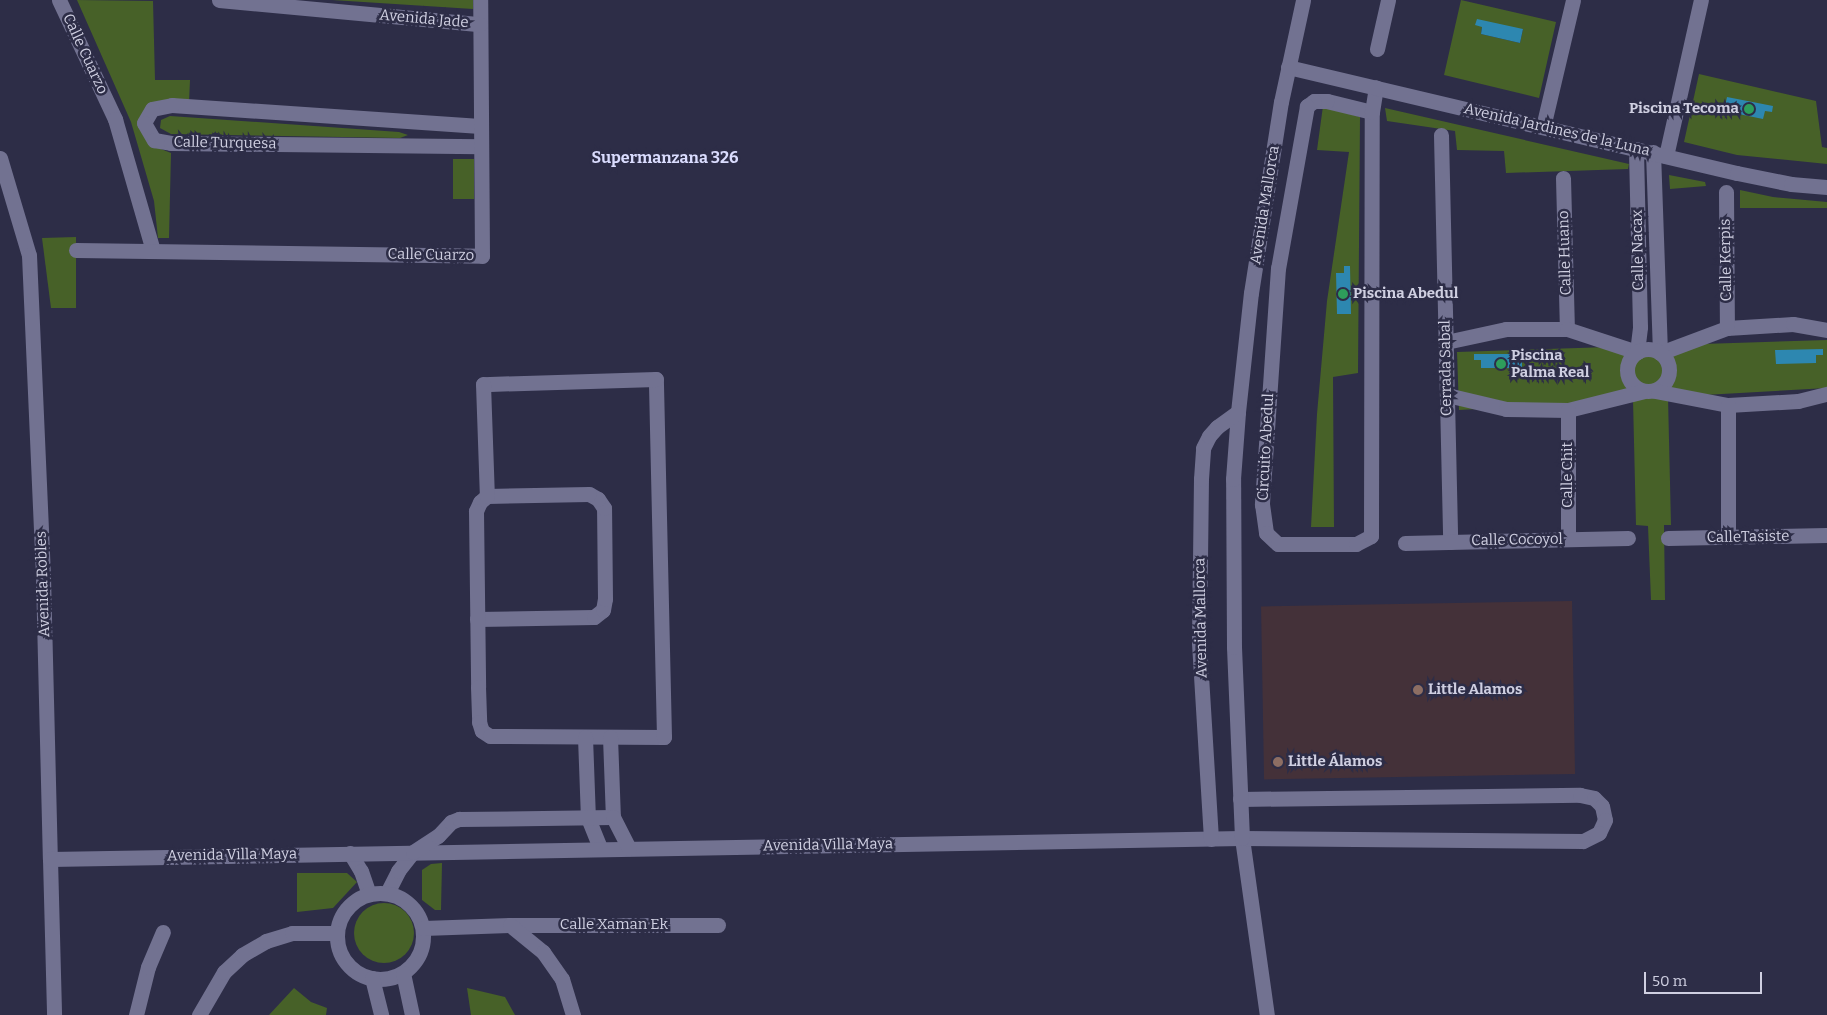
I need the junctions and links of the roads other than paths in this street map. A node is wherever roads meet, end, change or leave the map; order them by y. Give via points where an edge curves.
1 (59, 0) edge
2 (220, 0) edge
3 (480, 0) edge
4 (1303, 0) edge
5 (1388, 0) edge
6 (1573, 0) edge
7 (1701, 0) edge
8 (480, 24) junction
9 (1377, 49) dead end
10 (1288, 67) junction
11 (1376, 87) junction
12 (1372, 112) junction
13 (480, 126) junction
14 (1543, 127) junction
15 (1441, 135) dead end
16 (481, 146) junction
17 (1636, 149) junction
18 (1659, 154) junction
19 (0, 158) edge
20 (1563, 178) dead end
21 (1827, 187) edge
22 (1726, 192) dead end
23 (76, 250) dead end
24 (153, 251) junction
25 (1727, 328) junction
26 (1567, 329) junction
27 (1827, 330) edge
28 (1446, 342) junction
29 (1637, 352) junction
30 (1660, 353) junction
31 (1649, 391) junction
32 (1827, 394) edge
33 (1447, 395) junction
34 (1728, 405) junction
35 (1568, 410) junction
36 (1238, 412) junction
37 (486, 496) junction
38 (1827, 535) edge
39 (1728, 537) junction
40 (1628, 538) dead end
41 (1668, 538) dead end
42 (1568, 539) junction
43 (1450, 542) junction
44 (1405, 543) dead end
45 (477, 619) junction
46 (586, 737) junction
47 (610, 737) junction
48 (1240, 798) junction
49 (613, 817) junction
50 (588, 818) junction
51 (1242, 838) junction
52 (1212, 839) junction
53 (600, 848) junction
54 (629, 848) junction
55 (413, 852) junction
56 (350, 853) junction
57 (50, 859) junction
58 (387, 893) junction
59 (369, 894) junction
60 (510, 925) junction
61 (718, 925) dead end
62 (423, 928) junction
63 (163, 932) dead end
64 (338, 933) junction
65 (403, 973) junction
66 (372, 978) junction
67 (54, 1015) edge
68 (136, 1015) edge
69 (199, 1015) edge
70 (381, 1015) edge
71 (412, 1015) edge
72 (573, 1015) edge
73 (1267, 1015) edge

1 - 24 street, Calle Cuarzo via 115,119
2 - 8 street, Avenida Jade
3 - 8 street, Calle Cuarzo
4 - 10 street, Avenida Mallorca
5 - 9 street
6 - 14 street
7 - 18 street, Calle Nacax
8 - 13 street, Calle Cuarzo
10 - 11 street, Avenida Jardines de la Luna
10 - 36 street, Avenida Mallorca via 1251,293
11 - 12 street, Circuito Abedul
11 - 14 street, Avenida Jardines de la Luna
12 - 12 street, Circuito Abedul via 1371,536 1356,544 1278,544 1266,533 1262,504 1278,268 1307,106 1314,101 1327,101
13 - 16 street, Calle Cuarzo
13 - 16 street, Calle Turquesa via 172,105 152,109 144,123 154,140 171,143
14 - 17 street, Avenida Jardines de la Luna
15 - 28 street, Cerrada Sabal
16 - 24 street, Calle Cuarzo via 482,256
17 - 18 street, Avenida Jardines de la Luna
17 - 29 street, Calle Nacax via 1640,327
18 - 21 street, Avenida Jardines de la Luna via 1737,174
18 - 30 street, Calle Nacax
19 - 57 street, Avenida Robles via 29,254 43,577
20 - 26 street, Calle Huano
22 - 25 street, Calle Kerpis
23 - 24 street, Calle Cuarzo
25 - 27 street via 1793,324
25 - 30 street
26 - 28 street via 1506,329
26 - 29 street
28 - 33 street, Cerrada Sabal
29 - 30 street via 1649,349
29 - 31 street, Calle Nacax via 1627,370 1632,384
30 - 31 street, Calle Nacax via 1669,370 1665,383
31 - 34 street
31 - 35 street
32 - 34 street via 1798,401
33 - 35 street via 1506,410
33 - 43 street, Cerrada Sabal
34 - 39 street
35 - 42 street, Calle Chit
36 - 48 street, Avenida Mallorca via 1233,479 1234,647
36 - 52 street, Avenida Mallorca via 1209,436 1203,448 1201,479 1199,642
37 - 45 street via 476,511
37 - 45 street via 588,494 598,499 604,508 605,599 602,610 594,617
37 - 47 street via 483,384 656,379 664,737
38 - 39 street, CalleTasiste
39 - 41 street, CalleTasiste
40 - 42 street, Calle Cocoyol
42 - 43 street, Calle Cocoyol
43 - 44 street, Calle Cocoyol
45 - 46 street via 478,722 482,731 490,736
46 - 47 street
46 - 50 street
47 - 49 street
48 - 51 street, Avenida Mallorca
48 - 51 street, Avenida Villa Maya via 1580,795 1594,798 1602,806 1605,820 1600,833 1583,841
49 - 50 street
49 - 54 street
50 - 53 street
50 - 55 street via 459,818
51 - 52 street, Avenida Villa Maya
51 - 73 street, Avenida Mallorca
52 - 54 street, Avenida Villa Maya
53 - 54 street, Avenida Villa Maya
53 - 55 street, Avenida Villa Maya
55 - 56 street, Avenida Villa Maya
55 - 58 street
56 - 57 street, Avenida Villa Maya
56 - 59 street
57 - 67 street, Avenida Robles
58 - 59 street
58 - 62 street via 410,905
59 - 64 street via 347,909 340,920
60 - 61 street, Calle Xaman Ek
60 - 62 street, Calle Xaman Ek
60 - 72 street via 543,952 562,979
62 - 65 street via 420,953
63 - 68 street via 148,967
64 - 66 street via 341,951 350,967
64 - 69 street via 292,933 266,941 224,972
65 - 66 street via 394,977
65 - 71 street
66 - 70 street

